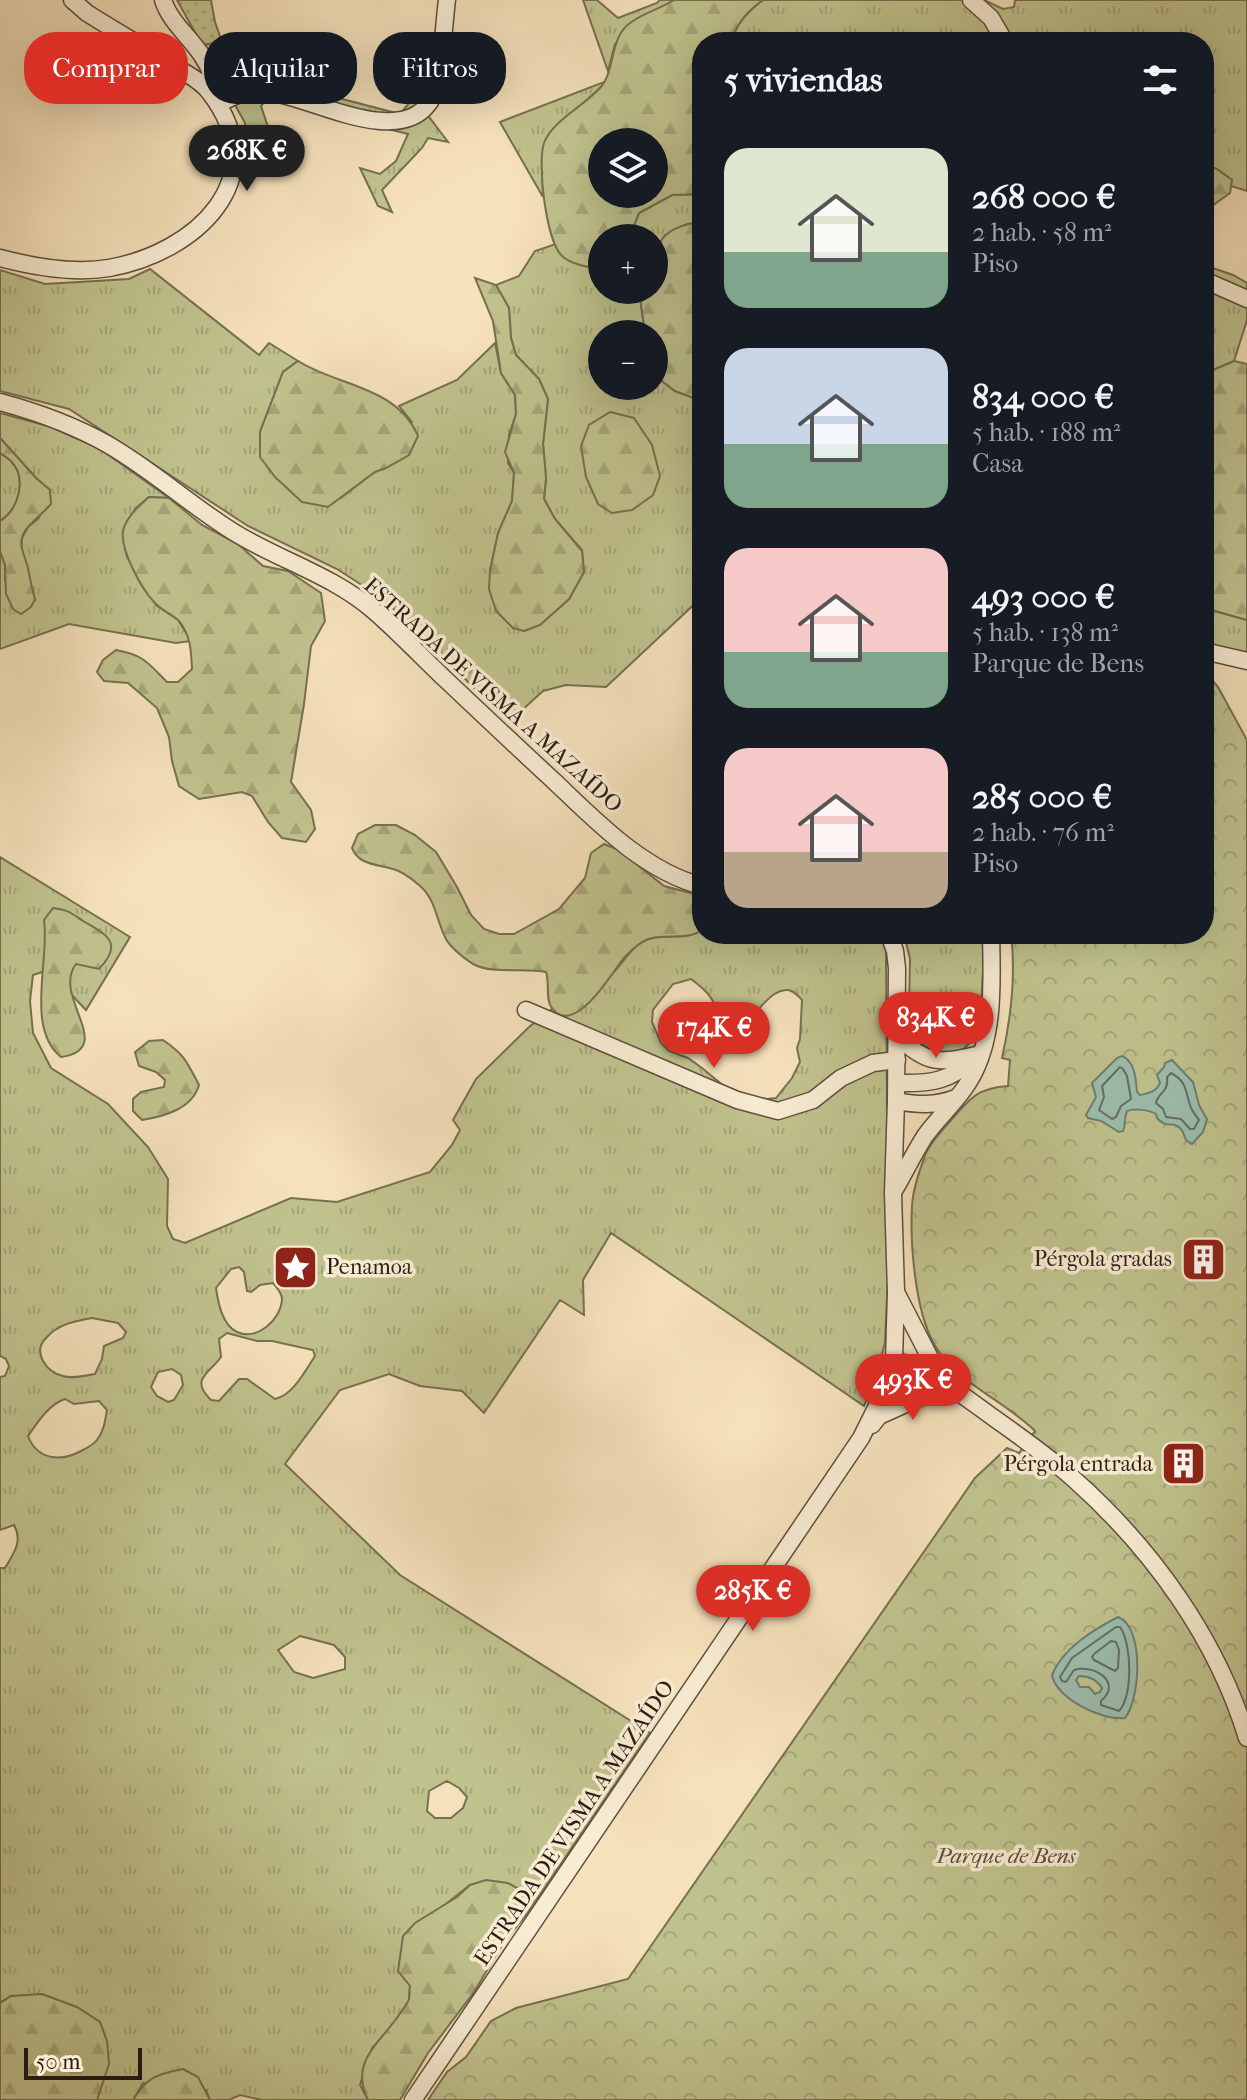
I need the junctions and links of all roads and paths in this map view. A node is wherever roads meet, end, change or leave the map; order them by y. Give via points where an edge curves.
1 (72, 0) edge
2 (163, 0) edge
3 (447, 0) edge
4 (971, 0) edge
5 (999, 32) edge
6 (204, 57) edge
7 (204, 84) edge
8 (218, 104) edge
9 (312, 104) edge
10 (0, 258) edge
11 (1214, 284) edge
12 (1247, 299) edge
13 (0, 402) edge
14 (1214, 653) edge
15 (1247, 661) edge
16 (692, 882) edge
17 (893, 944) edge
18 (991, 944) edge
19 (526, 1010) dead end
20 (896, 1034) junction
21 (981, 1054) junction
22 (897, 1060) junction
23 (897, 1083) junction
24 (957, 1098) junction
25 (896, 1101) junction
26 (893, 1193) junction
27 (896, 1292) junction
28 (894, 1360) junction
29 (943, 1382) junction
30 (861, 1438) junction
31 (1247, 1738) edge
32 (413, 2100) edge

1 - 7 street
2 - 6 street
3 - 9 street via 431,102 418,115 401,122 348,116
4 - 5 street
8 - 10 street via 234,140 230,183 211,217 186,238 155,255 107,268 66,270
11 - 12 street
13 - 16 street, ESTRADA DE VISMA A MAZAÍDO via 47,416 109,445 234,533 351,594 621,841 655,866
14 - 15 street
17 - 20 street, ESTRADA DE VISMA A MAZAÍDO
18 - 21 street via 989,1020
19 - 22 street via 737,1100 778,1111 813,1100 841,1078 873,1063
20 - 21 street via 929,1060 949,1062
20 - 22 street, ESTRADA DE VISMA A MAZAÍDO
21 - 23 street via 958,1073 937,1081
21 - 24 street
22 - 23 street, ESTRADA DE VISMA A MAZAÍDO
23 - 25 street, ESTRADA DE VISMA A MAZAÍDO
24 - 25 street via 921,1105
24 - 26 street via 925,1136
25 - 26 street, ESTRADA DE VISMA A MAZAÍDO
26 - 27 street, ESTRADA DE VISMA A MAZAÍDO
27 - 28 street, ESTRADA DE VISMA A MAZAÍDO
27 - 29 street
28 - 29 street
28 - 30 street, ESTRADA DE VISMA A MAZAÍDO
29 - 30 street via 879,1416
29 - 31 street via 1076,1480 1122,1526 1217,1661
30 - 32 street, ESTRADA DE VISMA A MAZAÍDO

